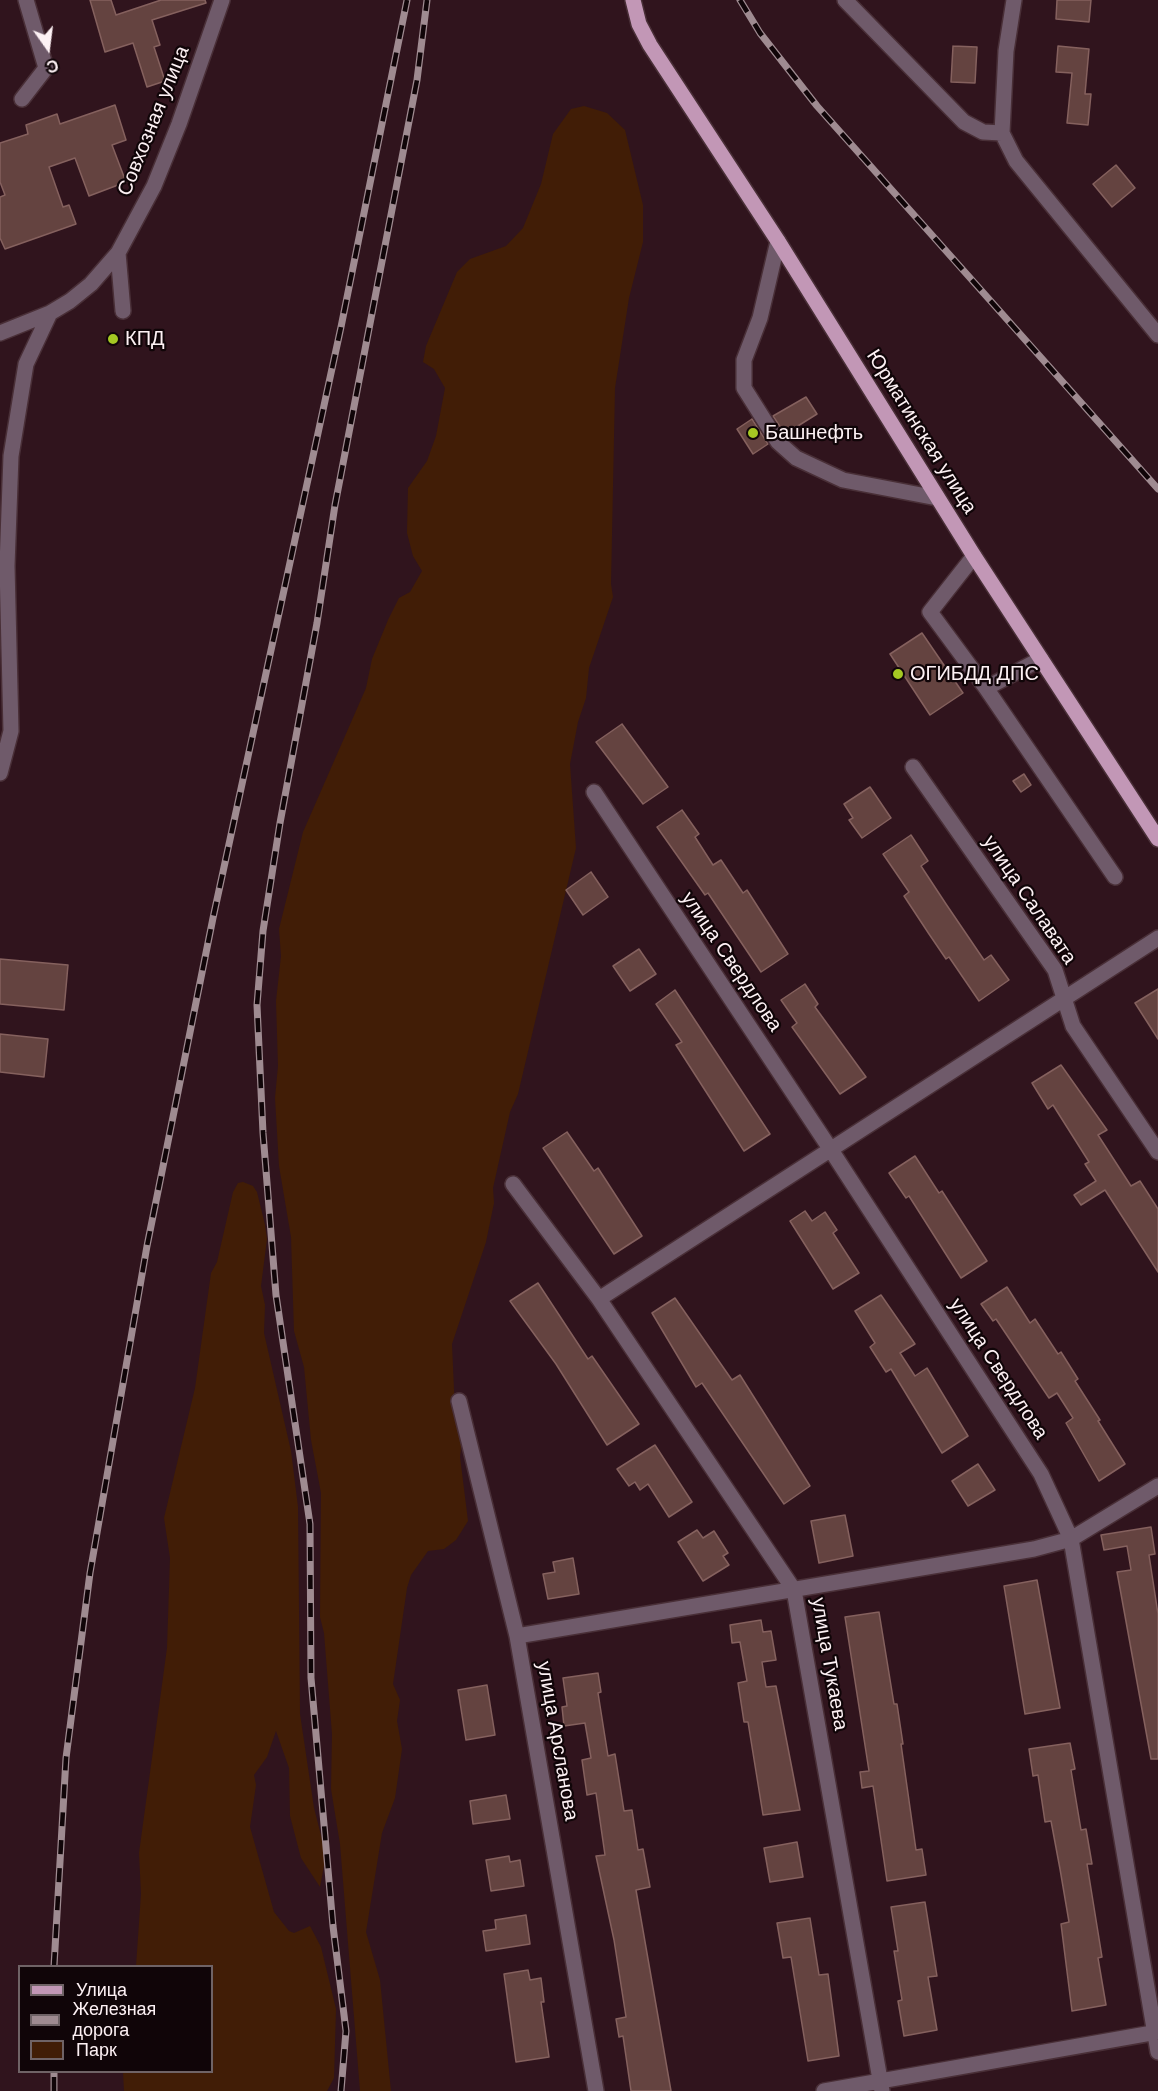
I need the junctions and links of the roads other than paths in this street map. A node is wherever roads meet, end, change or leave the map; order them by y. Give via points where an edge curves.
1 (26, 0) edge
2 (222, 0) edge
3 (845, 0) edge
4 (1014, 0) edge
5 (632, 1) edge
6 (22, 99) dead end
7 (1002, 133) junction
8 (778, 241) junction
9 (118, 253) junction
10 (123, 311) dead end
11 (50, 313) junction
12 (0, 333) edge
13 (1158, 335) edge
14 (937, 498) junction
15 (974, 556) junction
16 (1041, 659) junction
17 (986, 688) junction
18 (913, 767) dead end
19 (0, 773) edge
20 (594, 792) dead end
21 (1158, 839) edge
22 (1115, 877) dead end
23 (1158, 938) edge
24 (1065, 997) junction
25 (831, 1150) junction
26 (1158, 1152) edge
27 (513, 1184) dead end
28 (599, 1299) junction
29 (459, 1401) dead end
30 (1158, 1486) edge
31 (1071, 1539) junction
32 (794, 1590) junction
33 (517, 1636) junction
34 (1156, 2032) edge
35 (1158, 2052) edge
36 (881, 2086) edge
37 (596, 2091) edge
38 (824, 2091) edge

1 - 6 street via 46,68
2 - 9 street, Совхозная улица via 158,176
3 - 7 street via 964,122 983,132
4 - 7 street via 1006,51
5 - 8 main road, Юрматинская улица via 650,45
7 - 13 street via 1016,161
8 - 14 main road, Юрматинская улица
8 - 14 street via 760,318 744,360 744,388 778,442 796,458 843,480
9 - 10 street
9 - 11 street, Совхозная улица via 91,284
11 - 12 street, Совхозная улица
11 - 19 street via 26,364 11,456 7,566 11,732
14 - 15 main road, Юрматинская улица
15 - 16 main road, Юрматинская улица
15 - 17 street via 930,612
16 - 17 street
16 - 21 main road, Юрматинская улица
17 - 22 street
18 - 24 street, улица Салавата via 1054,970
20 - 25 street, улица Свердлова
23 - 24 street
24 - 25 street
24 - 26 street, улица Салавата via 1073,1026
25 - 28 street
25 - 31 street, улица Свердлова via 1041,1474
27 - 28 street, улица Тукаева
28 - 32 street, улица Тукаева
29 - 33 street, улица Арсланова
30 - 31 street
31 - 32 street via 1034,1549
31 - 34 street, улица Свердлова
32 - 33 street
32 - 36 street, улица Тукаева
33 - 37 street, улица Арсланова
34 - 35 street, улица Свердлова
34 - 36 street
36 - 38 street

